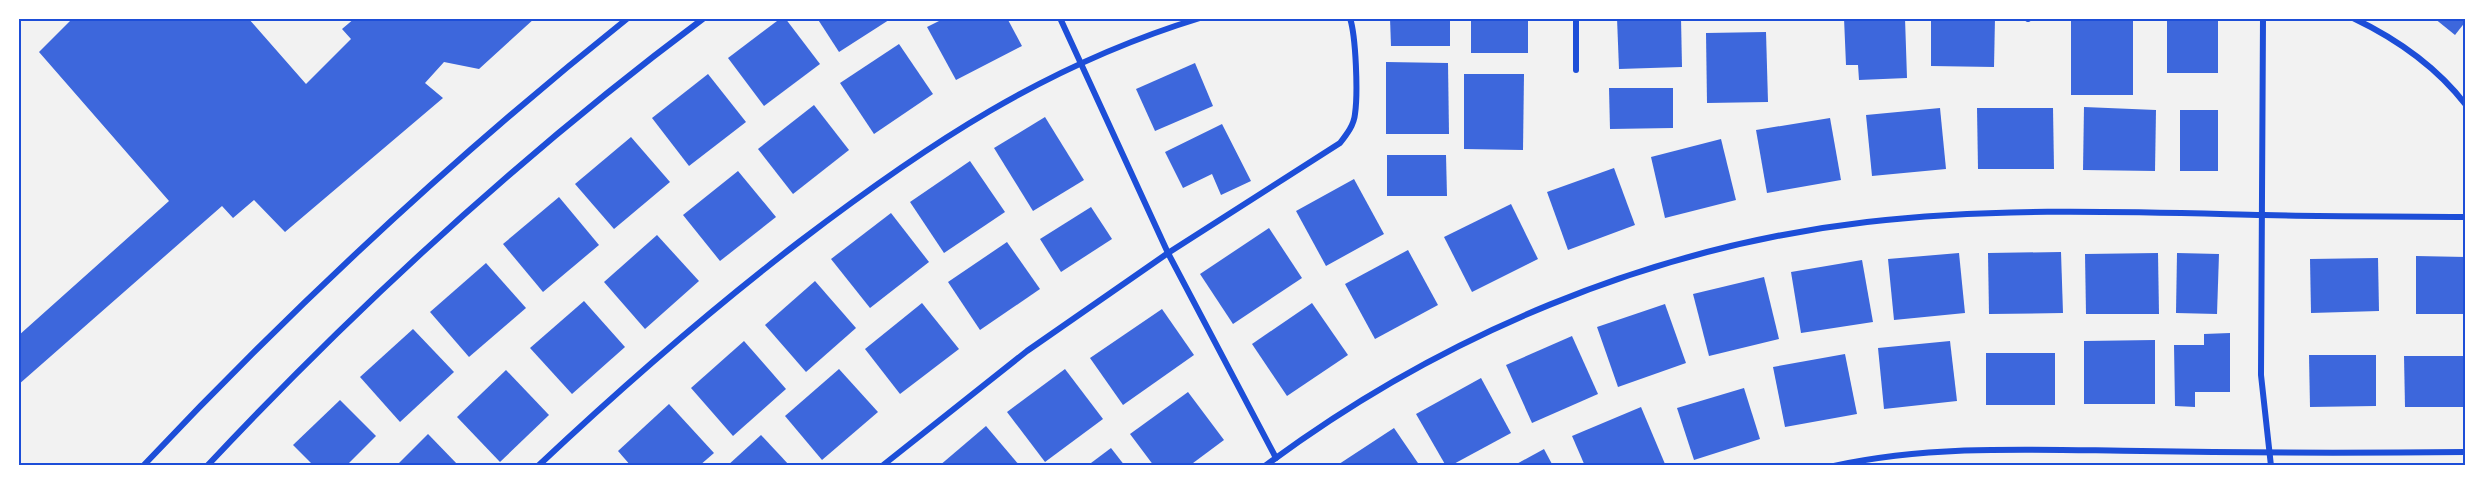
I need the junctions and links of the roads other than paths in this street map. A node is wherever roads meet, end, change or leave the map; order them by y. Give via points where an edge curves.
1 (628, 18) edge
2 (704, 18) edge
3 (1060, 18) edge
4 (1200, 18) edge
5 (1350, 18) edge
6 (1576, 18) edge
7 (2263, 18) edge
8 (2353, 18) edge
9 (1080, 64) junction
10 (1576, 70) dead end
11 (2466, 105) edge
12 (2262, 215) junction
13 (2466, 216) edge
14 (1168, 253) junction
15 (2466, 452) edge
16 (2269, 453) junction
17 (1276, 458) junction
18 (143, 466) edge
19 (207, 466) edge
20 (538, 466) edge
21 (882, 466) edge
22 (1265, 466) edge
23 (1834, 466) edge
24 (2271, 466) edge

1 - 18 street via 500,123 369,239 271,333
2 - 19 street via 606,94 462,218 284,386
3 - 9 street
4 - 9 street via 1145,35
5 - 14 street via 1355,114 1348,133 1329,152
6 - 10 street
7 - 12 street
8 - 11 street via 2432,67
9 - 14 street
9 - 20 street via 954,131 849,204 701,321
12 - 13 street
12 - 16 street via 2261,375
12 - 17 street via 2025,213 1911,218 1823,229 1723,248 1634,273 1488,332 1398,379
14 - 17 street
14 - 21 street via 1028,351
15 - 16 street
16 - 23 street via 1976,450
16 - 24 street
17 - 22 street

